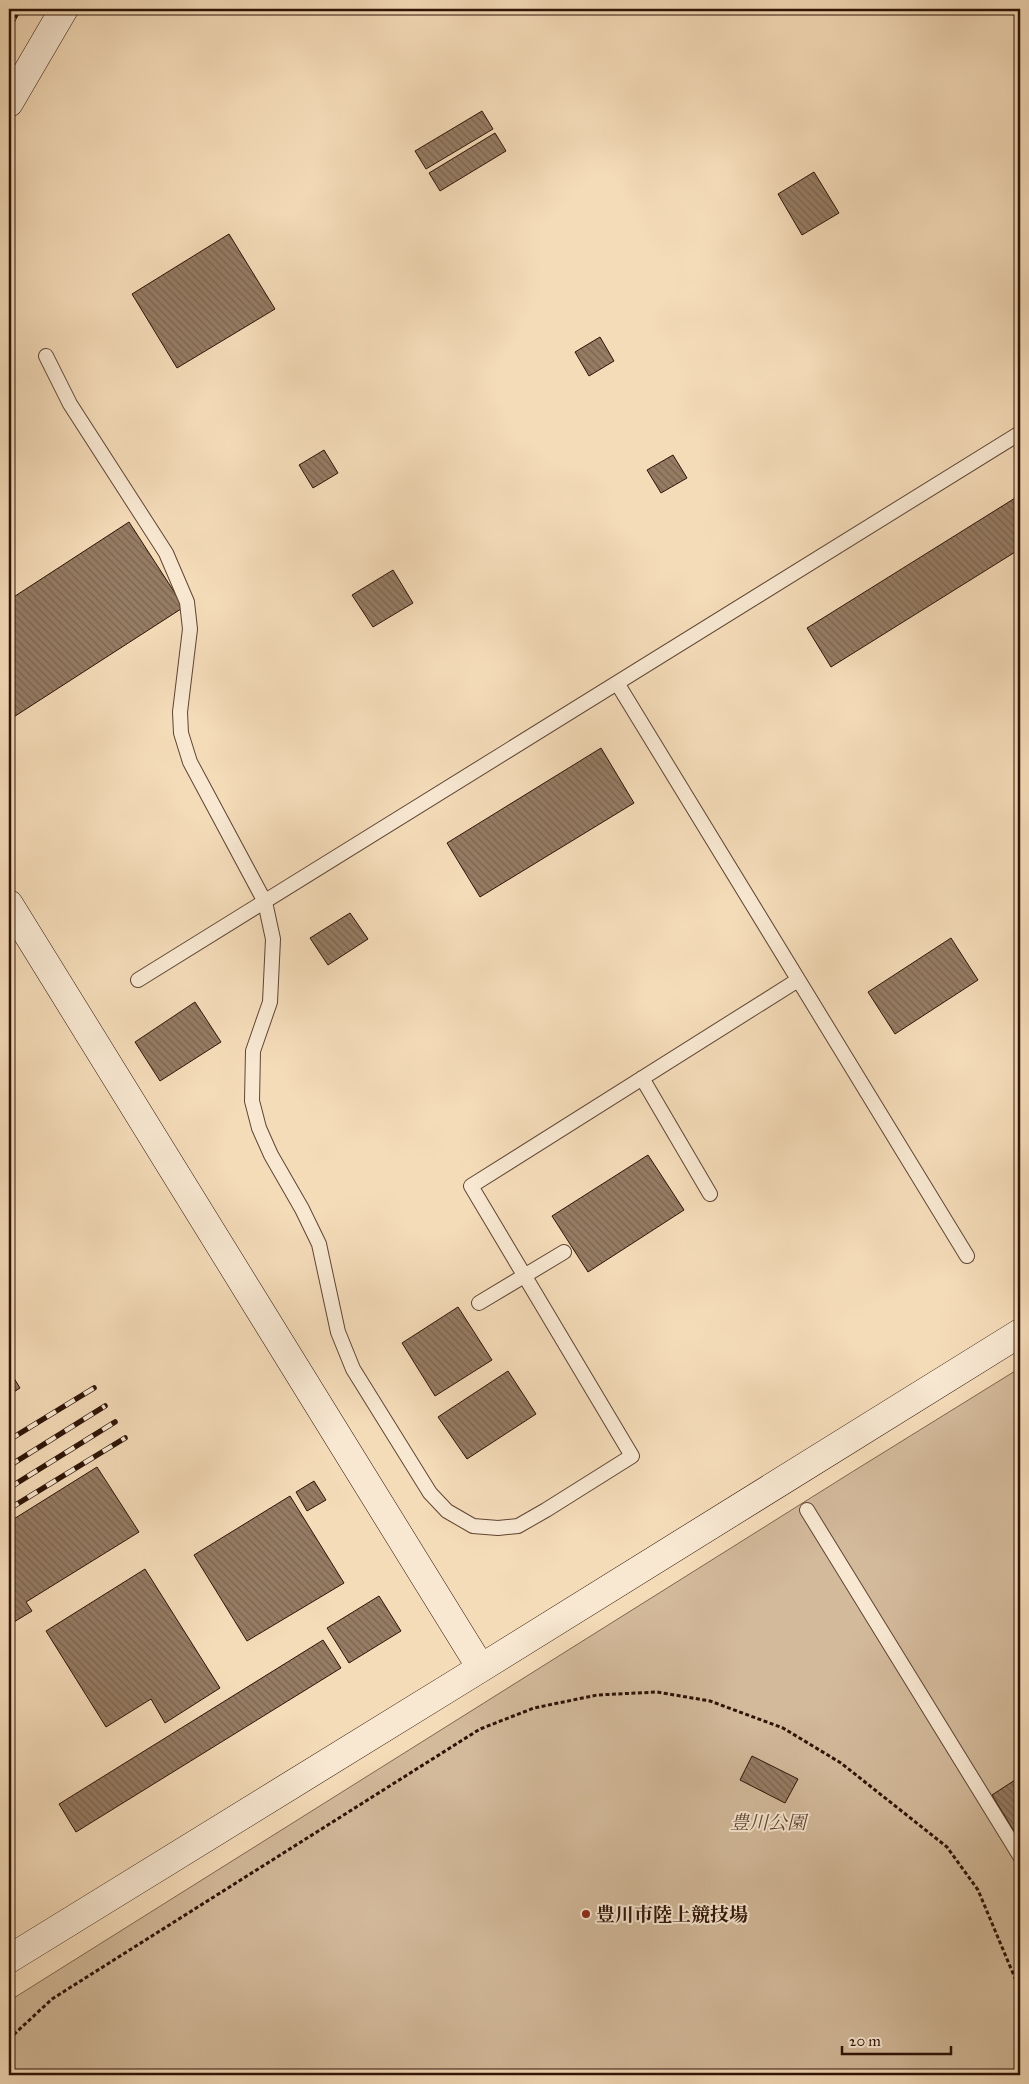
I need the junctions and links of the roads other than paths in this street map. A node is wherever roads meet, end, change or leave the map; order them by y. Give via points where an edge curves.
1 (64, 9) edge
2 (9, 103) edge
3 (46, 356) dead end
4 (1020, 432) edge
5 (617, 683) junction
6 (265, 902) junction
7 (9, 904) edge
8 (138, 980) dead end
9 (798, 980) junction
10 (642, 1078) junction
11 (710, 1194) dead end
12 (564, 1252) dead end
13 (966, 1256) dead end
14 (524, 1276) junction
15 (479, 1302) dead end
16 (1020, 1333) edge
17 (807, 1510) dead end
18 (481, 1668) junction
19 (1020, 1856) edge
20 (9, 1959) edge

1 - 2 street
3 - 6 lane via 70,404 166,553 181,583 188,602 190,629 180,712 181,734 190,762
4 - 5 lane
5 - 6 lane
5 - 9 lane
6 - 8 lane
6 - 14 lane via 273,939 273,965 270,1002 253,1058 252,1101 259,1128 319,1244 338,1332 353,1369 430,1493 447,1511 474,1526 518,1526 632,1456
7 - 18 street
9 - 10 lane
9 - 13 lane
10 - 11 lane
10 - 14 lane via 471,1186
12 - 14 lane
14 - 15 lane
16 - 18 street
17 - 19 lane
18 - 20 street

